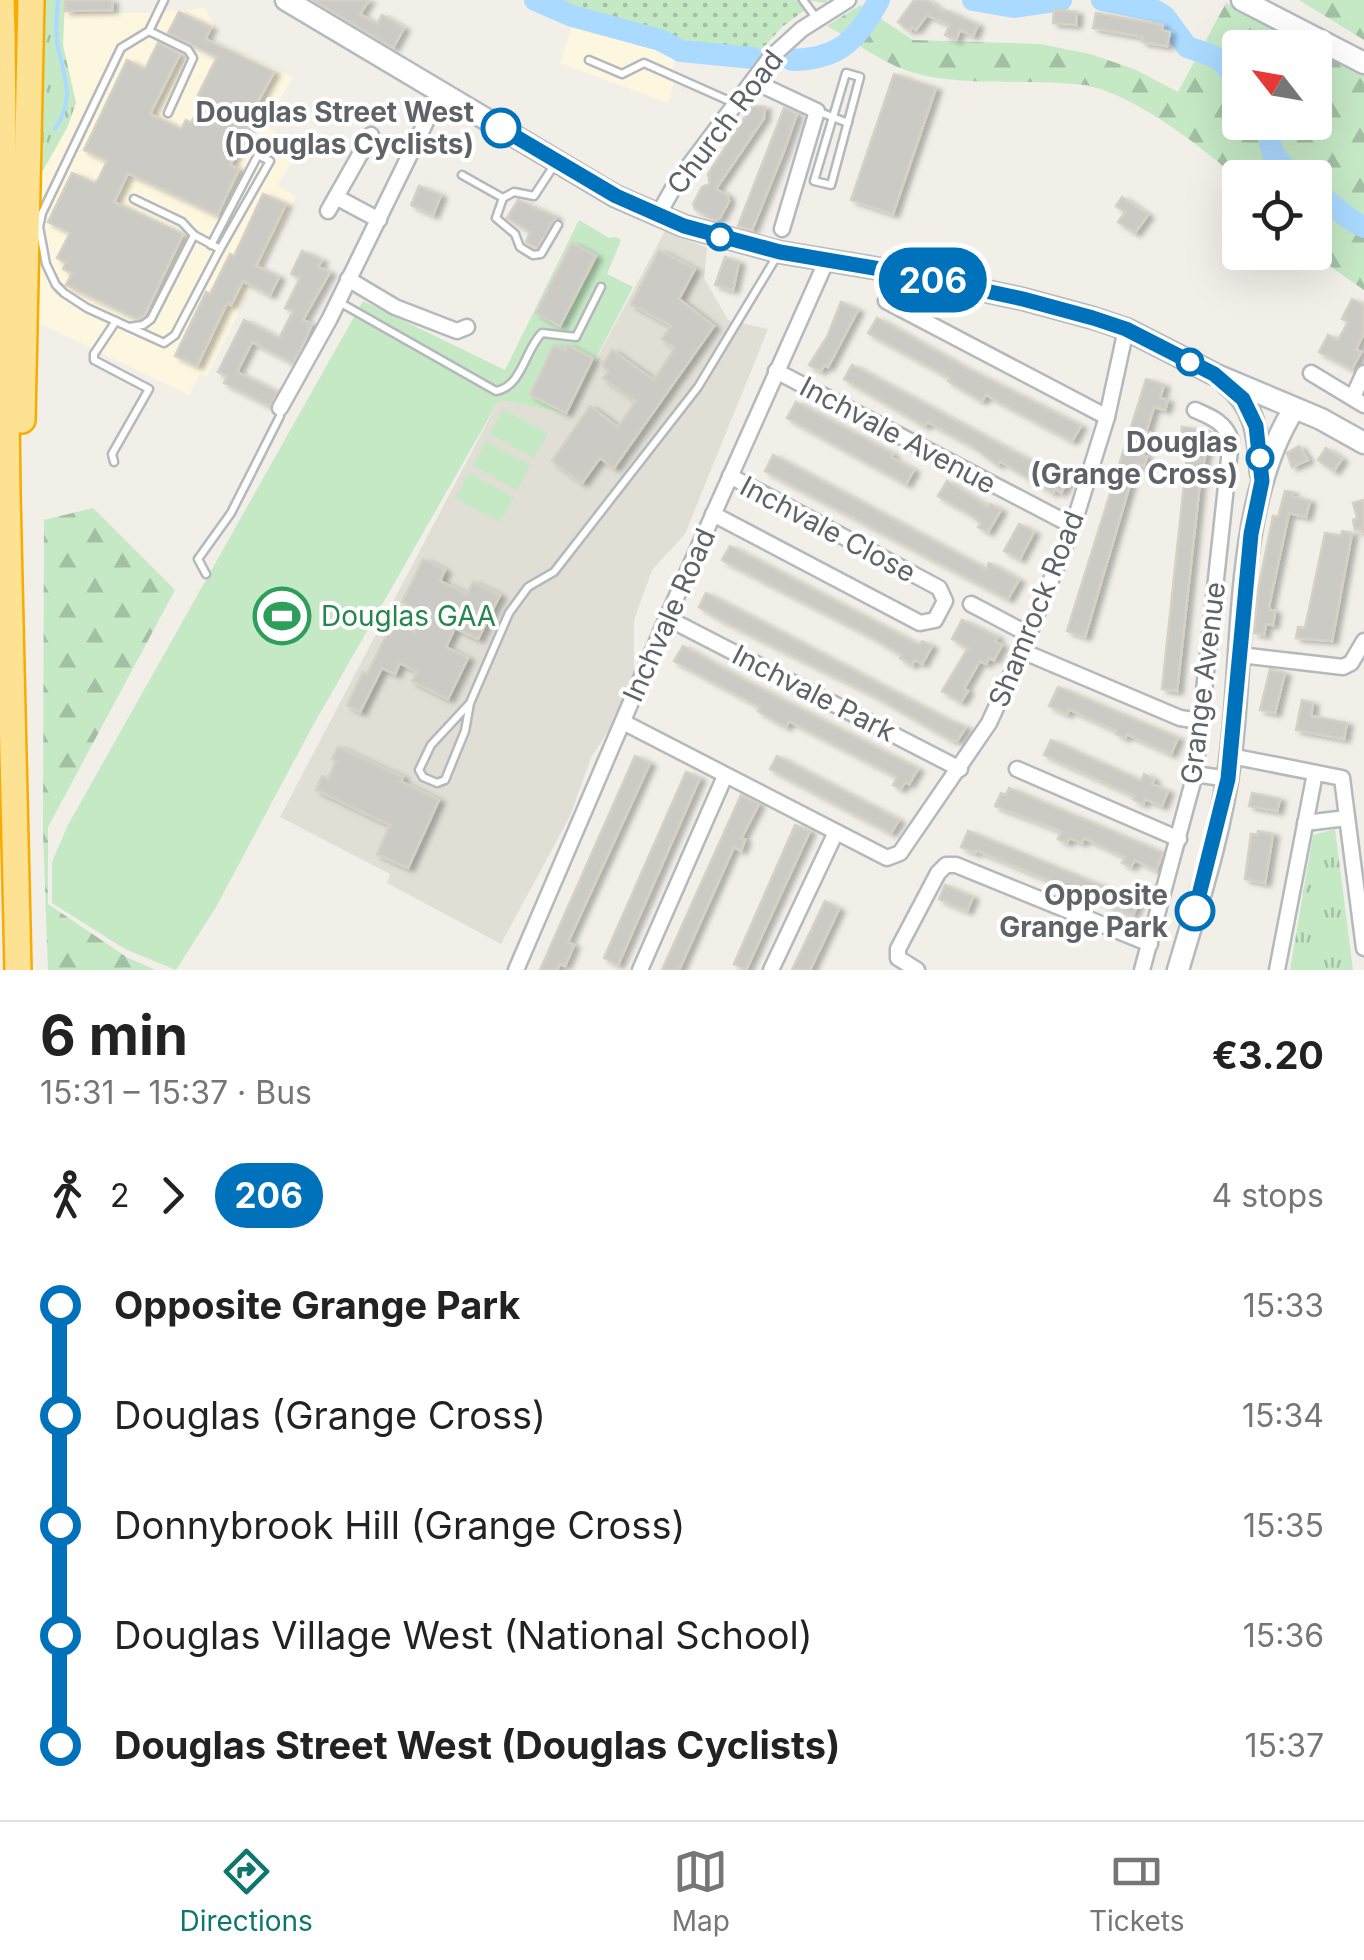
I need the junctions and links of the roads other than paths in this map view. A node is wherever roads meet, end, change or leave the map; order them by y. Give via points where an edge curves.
1 (9, 0) edge
2 (31, 0) edge
3 (164, 0) edge
4 (803, 0) edge
5 (848, 0) edge
6 (1242, 0) edge
7 (0, 2) edge
8 (293, 2) edge
9 (818, 20) junction
10 (149, 30) junction
11 (2, 34) edge
12 (589, 60) dead end
13 (1364, 63) edge
14 (752, 81) junction
15 (441, 91) junction
16 (736, 104) junction
17 (168, 113) dead end
18 (824, 114) junction
19 (848, 123) junction
20 (372, 135) dead end
21 (556, 162) junction
22 (462, 175) dead end
23 (503, 198) junction
24 (134, 199) dead end
25 (658, 215) junction
26 (379, 220) junction
27 (558, 225) dead end
28 (782, 229) dead end
29 (194, 235) junction
30 (211, 244) junction
31 (220, 249) junction
32 (780, 252) junction
33 (826, 262) junction
34 (348, 279) junction
35 (600, 287) dead end
36 (886, 301) dead end
37 (338, 302) junction
38 (116, 322) junction
39 (128, 327) junction
40 (467, 327) dead end
41 (1126, 329) junction
42 (776, 371) junction
43 (1364, 373) edge
44 (1214, 374) junction
45 (1311, 374) dead end
46 (1358, 401) edge
47 (280, 408) joint
48 (1294, 409) junction
49 (1195, 410) dead end
50 (1107, 417) junction
51 (1364, 442) edge
52 (114, 462) dead end
53 (730, 476) junction
54 (1262, 481) junction
55 (713, 514) junction
56 (1073, 526) junction
57 (206, 574) dead end
58 (971, 604) dead end
59 (667, 618) junction
60 (1364, 626) edge
61 (1028, 634) junction
62 (1362, 644) edge
63 (1022, 651) junction
64 (1240, 656) junction
65 (13, 678) junction
66 (470, 702) junction
67 (622, 722) junction
68 (1200, 722) junction
69 (1231, 756) junction
70 (960, 769) junction
71 (1017, 769) dead end
72 (1315, 773) junction
73 (1195, 774) junction
74 (725, 776) junction
75 (1228, 779) junction
76 (1347, 818) junction
77 (1305, 823) junction
78 (836, 832) junction
79 (1179, 839) junction
80 (1150, 944) junction
81 (1364, 948) edge
82 (18, 970) edge
83 (516, 970) edge
84 (640, 970) edge
85 (771, 970) edge
86 (917, 970) edge
87 (1142, 970) edge
88 (1178, 970) edge
89 (1277, 970) edge

1 - 7 main road
2 - 65 highway
3 - 10 lane
4 - 9 lane
5 - 9 street, Church Road
6 - 13 main road
7 - 11 highway, bridge
8 - 15 main road
9 - 14 street, Church Road via 780,46
10 - 17 lane via 193,58
10 - 38 lane via 121,48 40,227 56,285
11 - 65 highway
12 - 16 lane via 622,74 644,63
14 - 16 street, Church Road
14 - 18 street
15 - 21 main road
15 - 26 street
16 - 25 street, Church Road
18 - 19 lane
18 - 19 lane via 846,72 860,77
18 - 19 lane via 814,180 831,186
18 - 28 street
20 - 26 street via 332,204
21 - 23 lane via 534,196 514,192
21 - 25 main road
22 - 23 lane
23 - 27 lane via 496,218 533,255 541,254
24 - 29 lane
25 - 32 main road
26 - 34 street
29 - 30 lane
29 - 39 lane via 150,319
30 - 31 lane
30 - 31 lane via 258,155 270,161
31 - 39 lane via 169,341
32 - 33 main road
32 - 66 lane via 698,387 554,572 519,598
33 - 41 main road via 1023,299
33 - 42 street, Inchvale Road
34 - 37 street
34 - 40 street via 411,314 457,331
35 - 37 lane via 576,337 542,333 513,381 496,390
36 - 50 street
37 - 47 street
38 - 39 lane
38 - 52 lane via 94,360 149,388 112,454
41 - 44 main road
41 - 50 street, Shamrock Road
42 - 53 street, Inchvale Road
42 - 56 street, Inchvale Avenue
43 - 46 street
44 - 48 main road
44 - 54 main road via 1251,410
45 - 46 street
47 - 57 lane via 231,513 198,560
48 - 51 main road
48 - 54 main road
49 - 68 street, Grange Avenue via 1218,420 1231,440
50 - 56 street, Shamrock Road
53 - 55 street, Inchvale Road
53 - 55 street, Inchvale Close via 940,588 945,601 935,620 920,623
54 - 64 main road
55 - 59 street, Inchvale Road
56 - 61 street, Shamrock Road
58 - 61 street
59 - 67 street, Inchvale Road
59 - 70 street, Inchvale Park
60 - 62 street
61 - 63 street, Shamrock Road
62 - 64 street via 1342,667
63 - 68 street
63 - 70 street, Shamrock Road
64 - 69 main road
65 - 82 highway
66 - 66 lane via 445,780 437,784 423,777 419,770 431,744
67 - 74 street
67 - 83 street, Inchvale Road
68 - 73 street, Grange Avenue
69 - 72 street
69 - 75 main road
70 - 78 street, Shamrock Road via 900,853 887,858
71 - 79 street
72 - 76 street via 1342,778
72 - 77 street
73 - 75 street
73 - 79 street, Grange Avenue
74 - 78 street
74 - 84 street
75 - 88 main road
76 - 77 street
76 - 81 street
77 - 89 street
78 - 85 street
79 - 80 street, Grange Avenue
80 - 86 street via 946,865 898,949 898,958
80 - 87 street, Grange Avenue

